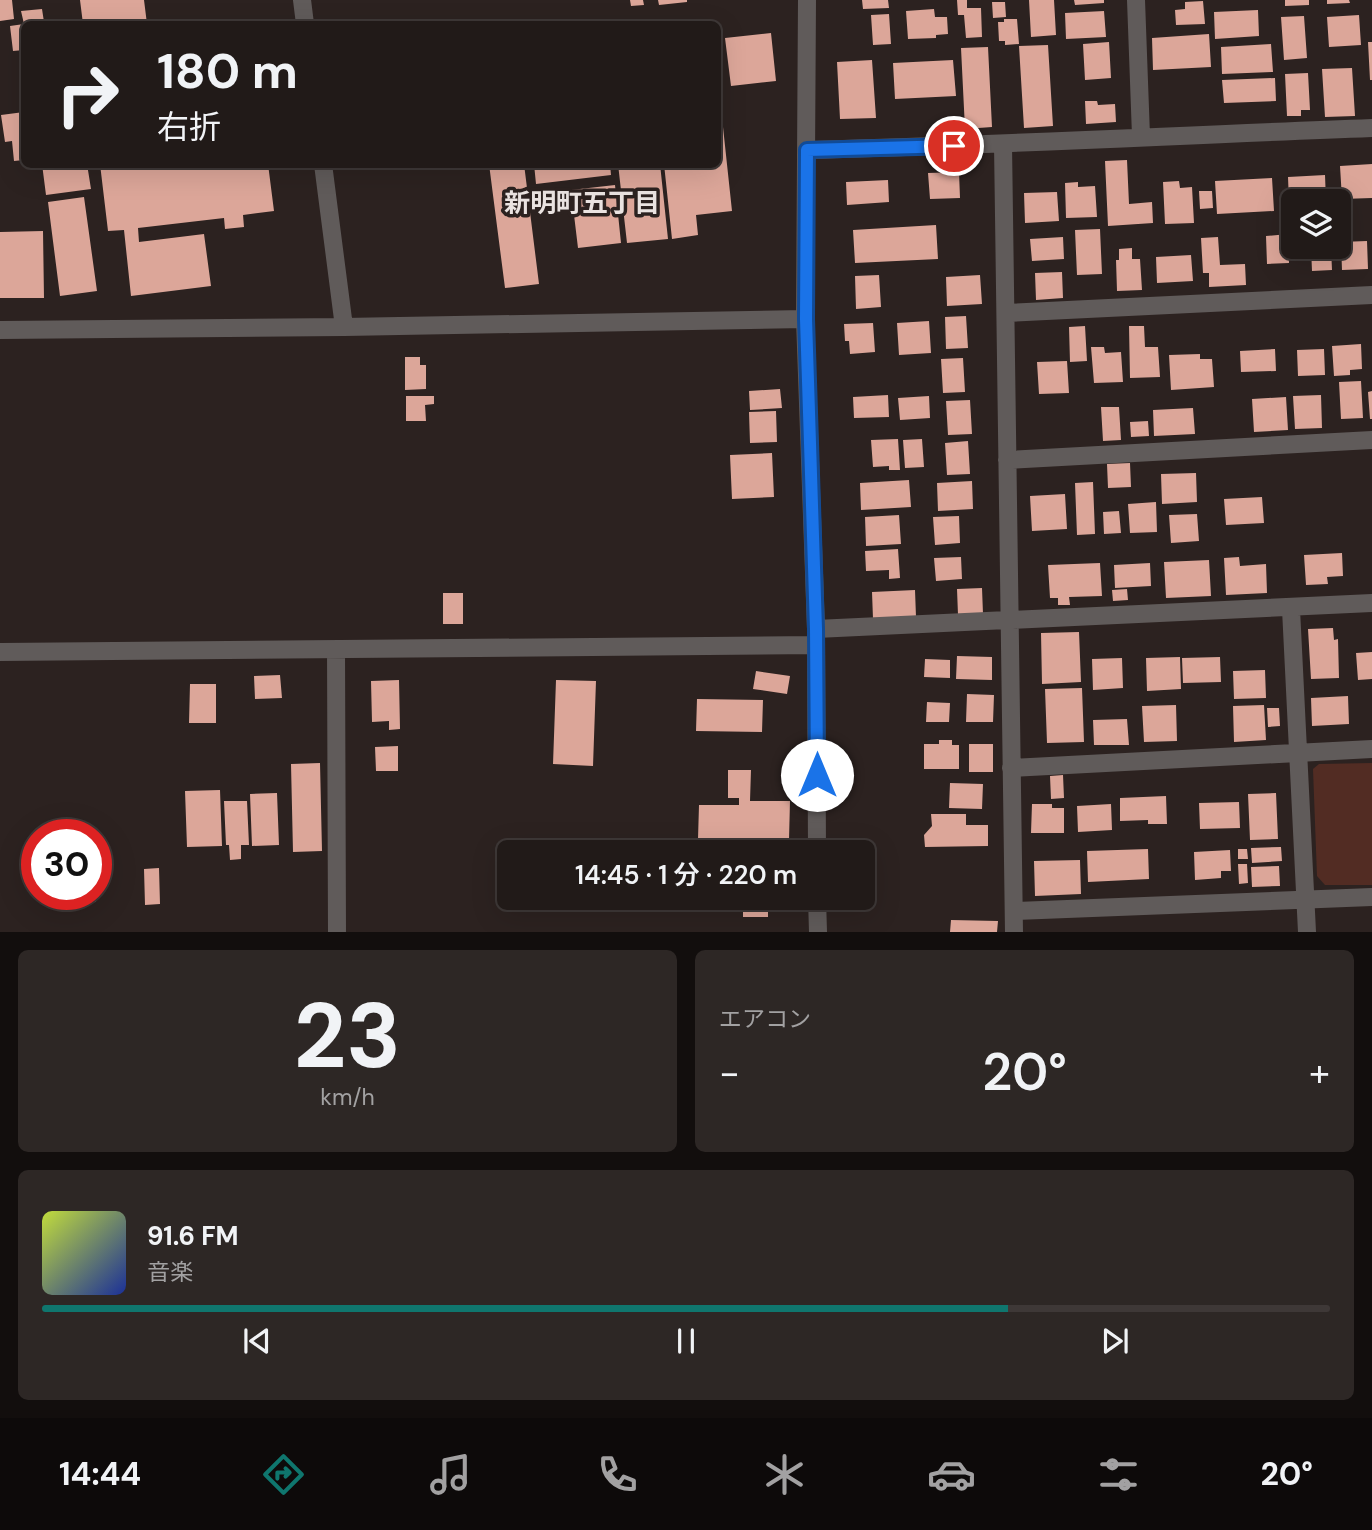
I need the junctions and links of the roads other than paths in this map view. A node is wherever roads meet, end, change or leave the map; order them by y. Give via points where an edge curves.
1 (302, 0) edge
2 (807, 0) edge
3 (1136, 0) edge
4 (305, 21) edge
5 (1372, 128) edge
6 (1141, 136) junction
7 (1003, 145) junction
8 (807, 150) junction
9 (324, 168) edge
10 (1372, 295) edge
11 (1006, 313) junction
12 (806, 319) junction
13 (344, 327) junction
14 (0, 330) edge
15 (1372, 440) edge
16 (1007, 460) junction
17 (1372, 603) edge
18 (1291, 609) junction
19 (1012, 620) junction
20 (816, 637) junction
21 (336, 649) junction
22 (0, 652) edge
23 (1372, 749) edge
24 (1300, 752) junction
25 (1011, 768) junction
26 (817, 840) edge
27 (1372, 897) edge
28 (1306, 900) junction
29 (817, 910) edge
30 (1014, 911) junction
31 (337, 932) edge
32 (817, 932) edge
33 (1014, 932) edge
34 (1307, 932) edge

1 - 4 street
2 - 8 street
3 - 6 street
5 - 6 street
6 - 7 street
7 - 8 street
7 - 11 street
8 - 12 street
9 - 13 street
10 - 11 street
11 - 16 street
12 - 13 street
12 - 20 street
13 - 14 street
15 - 16 street
16 - 19 street
17 - 18 street
18 - 19 street
18 - 24 street
19 - 20 street
19 - 25 street
20 - 21 street
20 - 26 street
21 - 22 street
21 - 31 street
23 - 24 street
24 - 25 street
24 - 28 street
25 - 30 street
27 - 28 street
28 - 30 street
28 - 34 street
29 - 32 street
30 - 33 street

